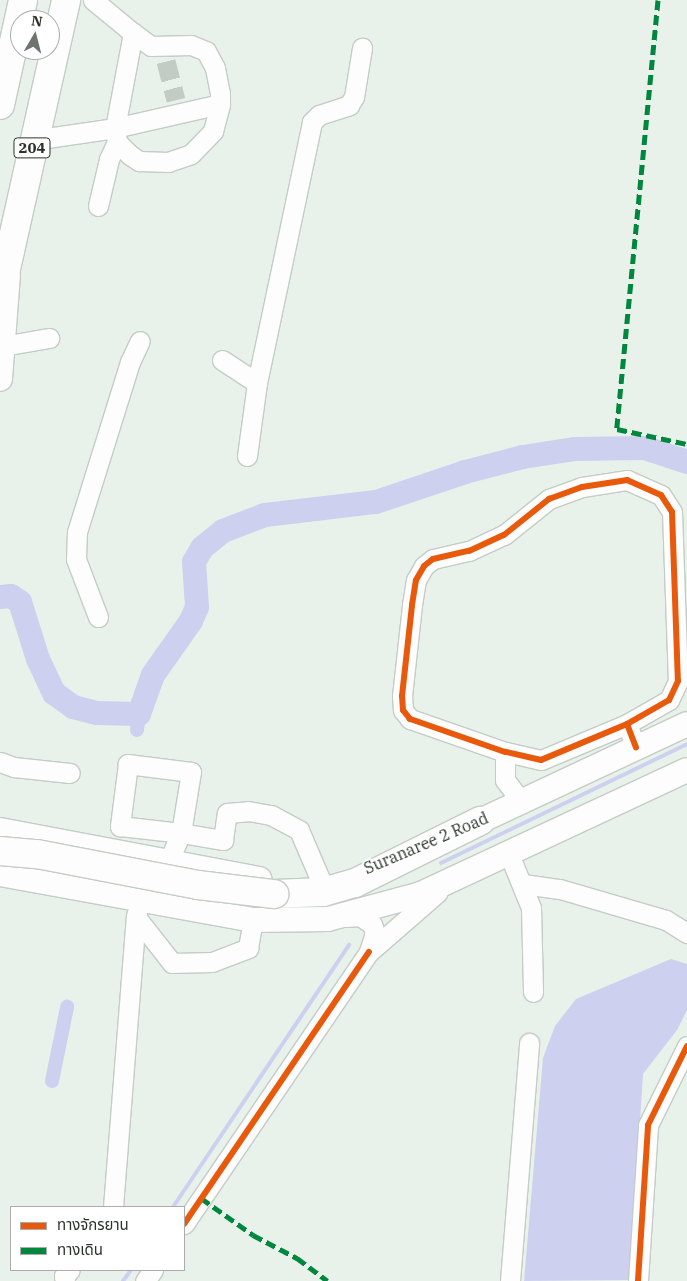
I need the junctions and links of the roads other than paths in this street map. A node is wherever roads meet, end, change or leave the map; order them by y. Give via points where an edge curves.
1 (23, 0) edge
2 (66, 0) edge
3 (93, 0) edge
4 (133, 32) junction
5 (362, 48) dead end
6 (220, 104) junction
7 (0, 105) edge
8 (116, 135) junction
9 (33, 140) junction
10 (98, 206) dead end
11 (9, 264) junction
12 (0, 296) edge
13 (49, 338) dead end
14 (140, 341) dead end
15 (3, 346) junction
16 (222, 360) dead end
17 (0, 379) edge
18 (257, 383) junction
19 (247, 456) dead end
20 (98, 617) dead end
21 (627, 724) junction
22 (687, 724) edge
23 (636, 747) junction
24 (505, 752) junction
25 (0, 762) edge
26 (687, 770) edge
27 (70, 773) dead end
28 (521, 801) junction
29 (480, 821) junction
30 (0, 830) edge
31 (180, 834) junction
32 (99, 850) junction
33 (0, 851) edge
34 (509, 854) junction
35 (168, 863) junction
36 (0, 874) edge
37 (460, 877) junction
38 (320, 879) junction
39 (523, 884) junction
40 (91, 891) junction
41 (138, 909) junction
42 (328, 919) junction
43 (253, 920) junction
44 (687, 933) edge
45 (369, 952) junction
46 (533, 992) dead end
47 (528, 1043) dead end
48 (687, 1046) edge
49 (113, 1206) edge
50 (185, 1223) edge
51 (510, 1281) edge
52 (638, 1281) edge

1 - 7 highway
2 - 9 highway, 204
3 - 4 street
4 - 6 street via 164,54 191,45 206,51 220,83
4 - 8 street
5 - 18 street via 354,97 349,105 318,115 312,122
6 - 8 street via 178,106
6 - 8 street via 213,132 191,154 168,162 139,160
8 - 9 street
8 - 10 street
9 - 11 highway, 204
11 - 12 highway, 204
11 - 15 main road
13 - 15 street
14 - 20 street via 130,362 77,532 76,559
15 - 17 main road
16 - 18 street
18 - 19 street
21 - 23 street
21 - 24 street via 550,758 541,760
21 - 24 street via 669,700 674,693 678,681 679,650 672,512 661,495 627,480 582,487 550,499 504,535 469,551 433,559 424,566 416,580 403,710 420,723
22 - 23 main road, Suranaree 2 Road
23 - 28 main road, Suranaree 2 Road
24 - 28 street via 505,780
25 - 27 street via 14,767
26 - 34 main road
28 - 29 main road, Suranaree 2 Road
29 - 33 highway, bridge via 354,883 323,892 274,894 198,885 36,854
29 - 38 main road, Suranaree 2 Road via 383,863
30 - 32 main road, Suranaree 2 Road
31 - 31 street via 191,772 128,764 120,826
31 - 35 street
31 - 38 street via 223,840 227,813 248,811 271,815 299,830
32 - 35 main road, Suranaree 2 Road
32 - 40 main road via 69,849 59,854 55,865 61,879
34 - 37 main road
34 - 39 street
35 - 38 main road, Suranaree 2 Road via 254,879
36 - 40 main road
37 - 42 main road via 393,904
37 - 45 street via 423,902
39 - 44 street via 560,888 666,920
39 - 46 street via 531,908
40 - 41 main road
41 - 43 main road
41 - 43 street via 172,963 212,962 248,948
41 - 49 street
42 - 43 main road
42 - 45 street via 360,916 369,920 375,933
45 - 50 street
47 - 51 street
48 - 52 street via 648,1125

